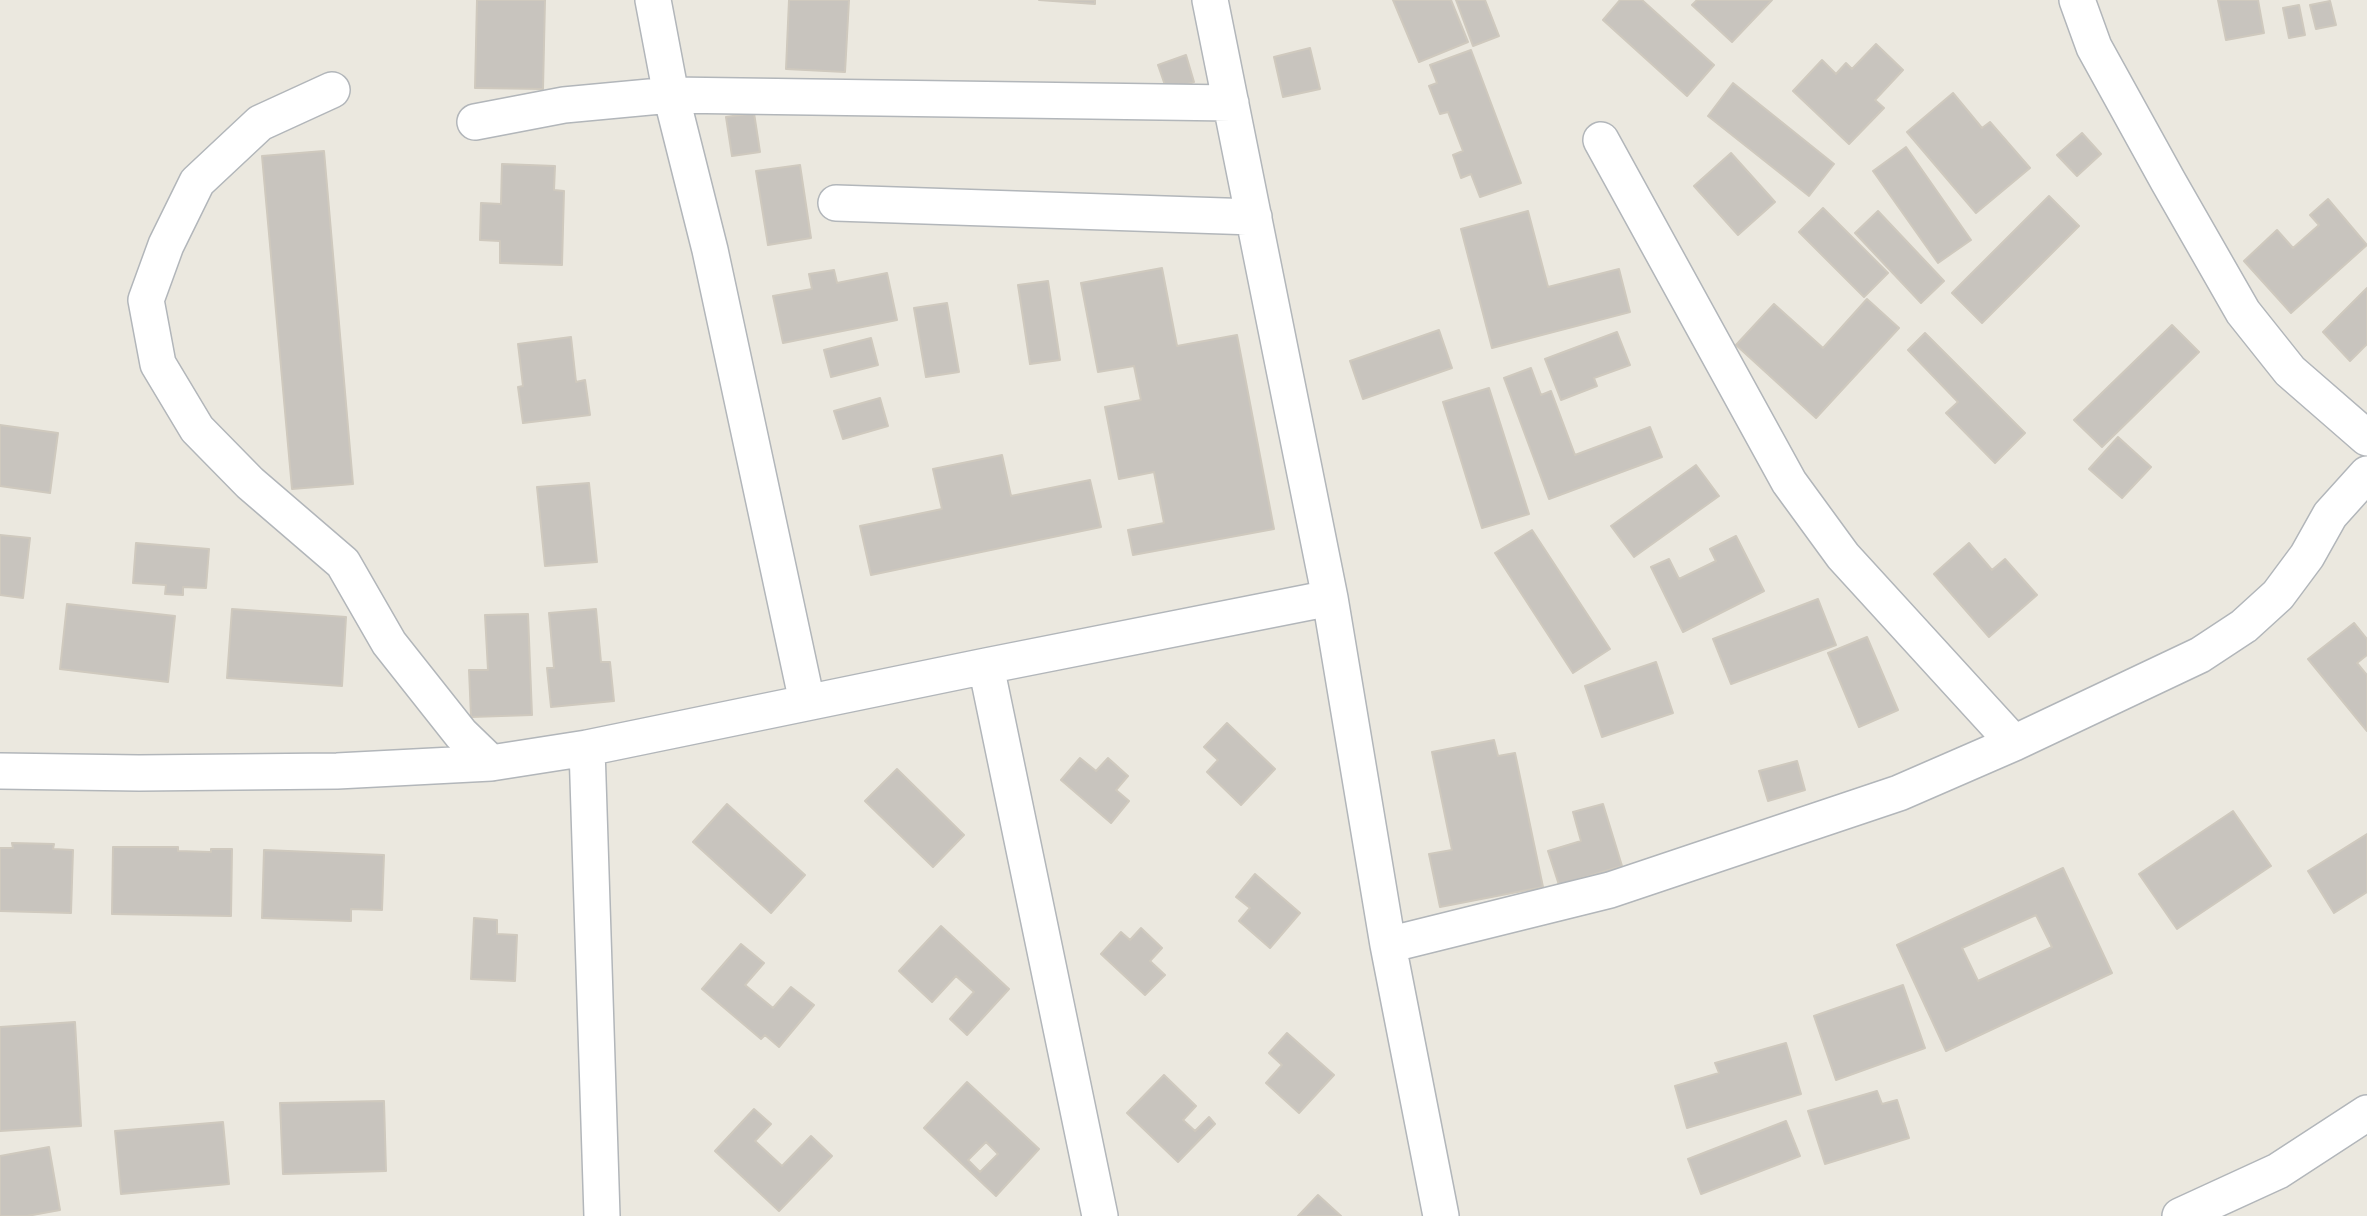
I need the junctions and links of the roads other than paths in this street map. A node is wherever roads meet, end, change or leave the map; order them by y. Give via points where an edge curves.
1 (653, 0) edge
2 (1210, 0) edge
3 (2077, 0) edge
4 (332, 90) dead end
5 (671, 95) junction
6 (1231, 103) junction
7 (475, 122) dead end
8 (1601, 139) dead end
9 (836, 203) dead end
10 (1254, 217) junction
11 (2367, 438) edge
12 (2367, 474) edge
13 (1330, 598) junction
14 (986, 666) junction
15 (807, 702) junction
16 (2014, 743) junction
17 (587, 748) junction
18 (491, 763) junction
19 (0, 771) edge
20 (1388, 945) junction
21 (2367, 1113) edge
22 (602, 1216) edge
23 (1100, 1216) edge
24 (1441, 1216) edge
25 (2180, 1216) edge

1 - 5 street
2 - 6 street
3 - 11 street via 2094,47 2243,312 2290,370
4 - 18 street via 260,123 197,182 146,300 158,364 197,429 250,483 343,563 389,643 460,734
5 - 6 street
5 - 7 street via 564,105
5 - 15 street via 713,264
6 - 10 street
8 - 16 street via 1788,482 1843,556
9 - 10 street
10 - 13 street
12 - 16 street via 2330,515 2278,595 2244,626 2200,655
13 - 14 street
13 - 20 street
14 - 15 street
14 - 23 street
15 - 17 street
16 - 20 street via 1899,793 1610,890
17 - 18 street
17 - 22 street
18 - 19 street via 337,771
20 - 24 street
21 - 25 street via 2278,1171

